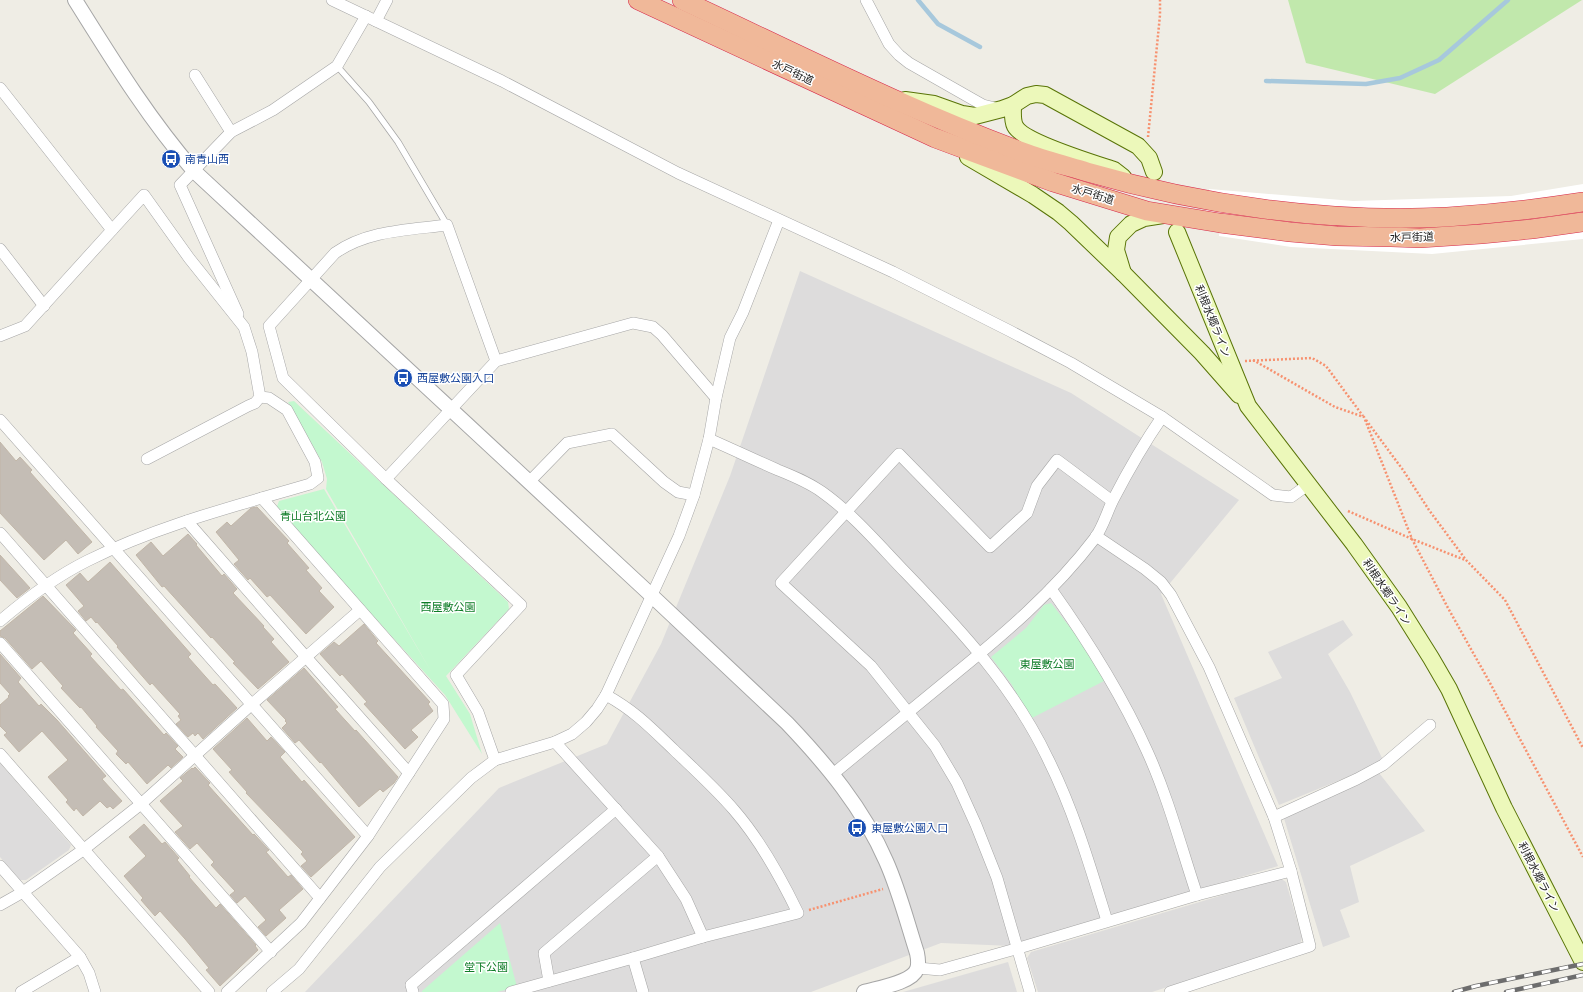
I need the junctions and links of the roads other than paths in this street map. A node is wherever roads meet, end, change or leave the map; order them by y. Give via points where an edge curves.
1 (75, 0) edge
2 (332, 0) edge
3 (387, 0) edge
4 (638, 0) edge
5 (682, 0) edge
6 (866, 0) edge
7 (371, 18) junction
8 (337, 66) junction
9 (195, 75) dead end
10 (0, 88) edge
11 (896, 99) junction
12 (1007, 107) junction
13 (232, 132) junction
14 (936, 138) junction
15 (194, 171) junction
16 (1154, 172) dead end
17 (1138, 186) junction
18 (1583, 202) edge
19 (1167, 215) junction
20 (779, 220) junction
21 (1583, 222) edge
22 (447, 225) junction
23 (112, 230) junction
24 (1177, 232) dead end
25 (0, 249) edge
26 (1123, 273) junction
27 (312, 280) junction
28 (44, 306) junction
29 (244, 327) junction
30 (0, 336) edge
31 (496, 361) junction
32 (260, 397) junction
33 (716, 398) junction
34 (1248, 406) junction
35 (451, 410) junction
36 (1162, 417) junction
37 (0, 420) edge
38 (709, 439) junction
39 (147, 459) dead end
40 (386, 479) junction
41 (529, 482) junction
42 (1309, 484) junction
43 (694, 495) junction
44 (262, 498) junction
45 (1112, 501) junction
46 (846, 511) junction
47 (187, 520) junction
48 (0, 533) edge
49 (1096, 536) junction
50 (114, 549) junction
51 (46, 585) junction
52 (1051, 589) junction
53 (651, 595) junction
54 (360, 610) junction
55 (0, 621) edge
56 (0, 643) edge
57 (980, 654) junction
58 (306, 657) junction
59 (606, 695) junction
60 (251, 705) junction
61 (909, 712) junction
62 (1430, 725) dead end
63 (555, 742) junction
64 (0, 754) edge
65 (195, 756) junction
66 (495, 760) junction
67 (409, 773) junction
68 (833, 774) junction
69 (140, 804) junction
70 (616, 809) junction
71 (1274, 817) junction
72 (368, 836) junction
73 (83, 850) junction
74 (658, 856) junction
75 (0, 866) edge
76 (1291, 870) junction
77 (23, 892) junction
78 (1197, 895) junction
79 (320, 898) junction
80 (0, 905) edge
81 (1107, 921) junction
82 (703, 937) junction
83 (1019, 948) junction
84 (271, 952) junction
85 (80, 957) junction
86 (633, 958) junction
87 (1583, 962) edge
88 (918, 968) junction
89 (549, 981) junction
90 (21, 992) edge
91 (95, 992) edge
92 (209, 992) edge
93 (227, 992) edge
94 (272, 992) edge
95 (413, 992) edge
96 (511, 992) edge
97 (643, 992) edge
98 (864, 992) edge
99 (1030, 992) edge
100 (1170, 992) edge

1 - 15 street via 141,104
2 - 7 street
3 - 7 street
4 - 14 highway, 水戸街道
5 - 11 highway, 水戸街道
6 - 12 street via 889,44 909,63 983,105
7 - 8 street
7 - 20 street via 502,81 678,173
8 - 13 street via 273,110
8 - 22 lane via 369,102 398,142
9 - 13 street
10 - 23 street
11 - 12 main road via 934,104 975,116
11 - 17 highway, 水戸街道 via 1030,155
12 - 16 main road via 1026,96 1045,95 1138,146 1149,158
12 - 17 main road via 1016,127 1024,135 1114,170
13 - 15 street
14 - 19 highway, 水戸街道 via 1053,182
14 - 26 main road via 1058,212
15 - 27 street
15 - 29 street via 180,185
17 - 18 highway, 水戸街道 via 1208,200 1341,216 1445,217
19 - 21 highway, 水戸街道 via 1290,232 1420,238
19 - 26 main road via 1137,221 1118,237 1116,250
20 - 33 street via 743,312 730,338
20 - 36 street via 893,272 1010,331 1071,363
22 - 27 street via 379,234 347,245 335,253
22 - 31 street
23 - 28 street
23 - 29 street via 144,195 189,258
24 - 34 main road, 利根水郷ライン
25 - 28 street
26 - 34 main road via 1202,353
27 - 35 street
27 - 40 street via 269,326 283,378
28 - 30 street via 25,326
29 - 32 street via 252,352
31 - 33 street via 634,323 642,324 653,327 662,335
31 - 35 street
32 - 39 street via 255,403
32 - 44 street via 269,398 287,410 315,462 318,478 310,484
33 - 38 street
34 - 42 main road, 利根水郷ライン
35 - 40 street
35 - 41 street
36 - 42 street via 1273,495 1291,497
36 - 45 street via 1142,446
37 - 50 street
38 - 43 street
38 - 46 street via 802,481 821,491
40 - 66 street via 521,605 456,674 478,712
41 - 43 street via 567,443 612,434 664,482 678,492
41 - 53 street
42 - 87 main road, 利根水郷ライン via 1399,607 1449,689 1504,808
43 - 53 street via 679,536
44 - 47 street
44 - 54 street
45 - 46 street via 1057,460 1037,486 1027,513 990,547 899,454
45 - 49 street
46 - 57 street via 955,624
46 - 61 street via 781,583 871,666
47 - 50 street
47 - 58 street
48 - 51 street
49 - 52 street
49 - 71 street via 1156,578 1171,595 1209,667
50 - 51 street via 86,561
50 - 60 street
51 - 55 street
51 - 65 street
52 - 57 street
52 - 78 street via 1096,653 1148,752 1164,792
53 - 59 street
53 - 68 street via 786,723
54 - 58 street
54 - 67 street via 443,704 444,719
56 - 69 street
57 - 61 street
57 - 81 street via 1004,686 1048,757 1081,838
58 - 60 street
58 - 67 street
59 - 63 street via 586,722 572,734
59 - 82 street via 638,716 710,784 735,812 772,864 798,913
60 - 65 street
60 - 72 street
61 - 68 street
61 - 83 street via 935,746 976,825 997,878
62 - 71 street via 1370,772
63 - 66 street
63 - 70 street
64 - 73 street
65 - 69 street
65 - 79 street
66 - 94 street via 471,778 390,856 299,969
67 - 72 street
68 - 88 street via 870,829 886,860 917,953
69 - 73 street
69 - 84 street
70 - 74 street
70 - 95 street via 411,985
71 - 76 street
72 - 79 street
73 - 77 street
73 - 92 street
74 - 82 street via 686,899
74 - 89 street via 544,953
75 - 77 street
76 - 78 street
76 - 100 street via 1310,946
77 - 80 street
77 - 85 street
78 - 81 street
79 - 84 street via 301,923
81 - 83 street
82 - 86 street
83 - 88 street via 940,970
83 - 99 street
84 - 93 street
85 - 90 street
85 - 91 street
86 - 89 street
86 - 97 street
88 - 98 street via 913,976 905,980
89 - 96 street

